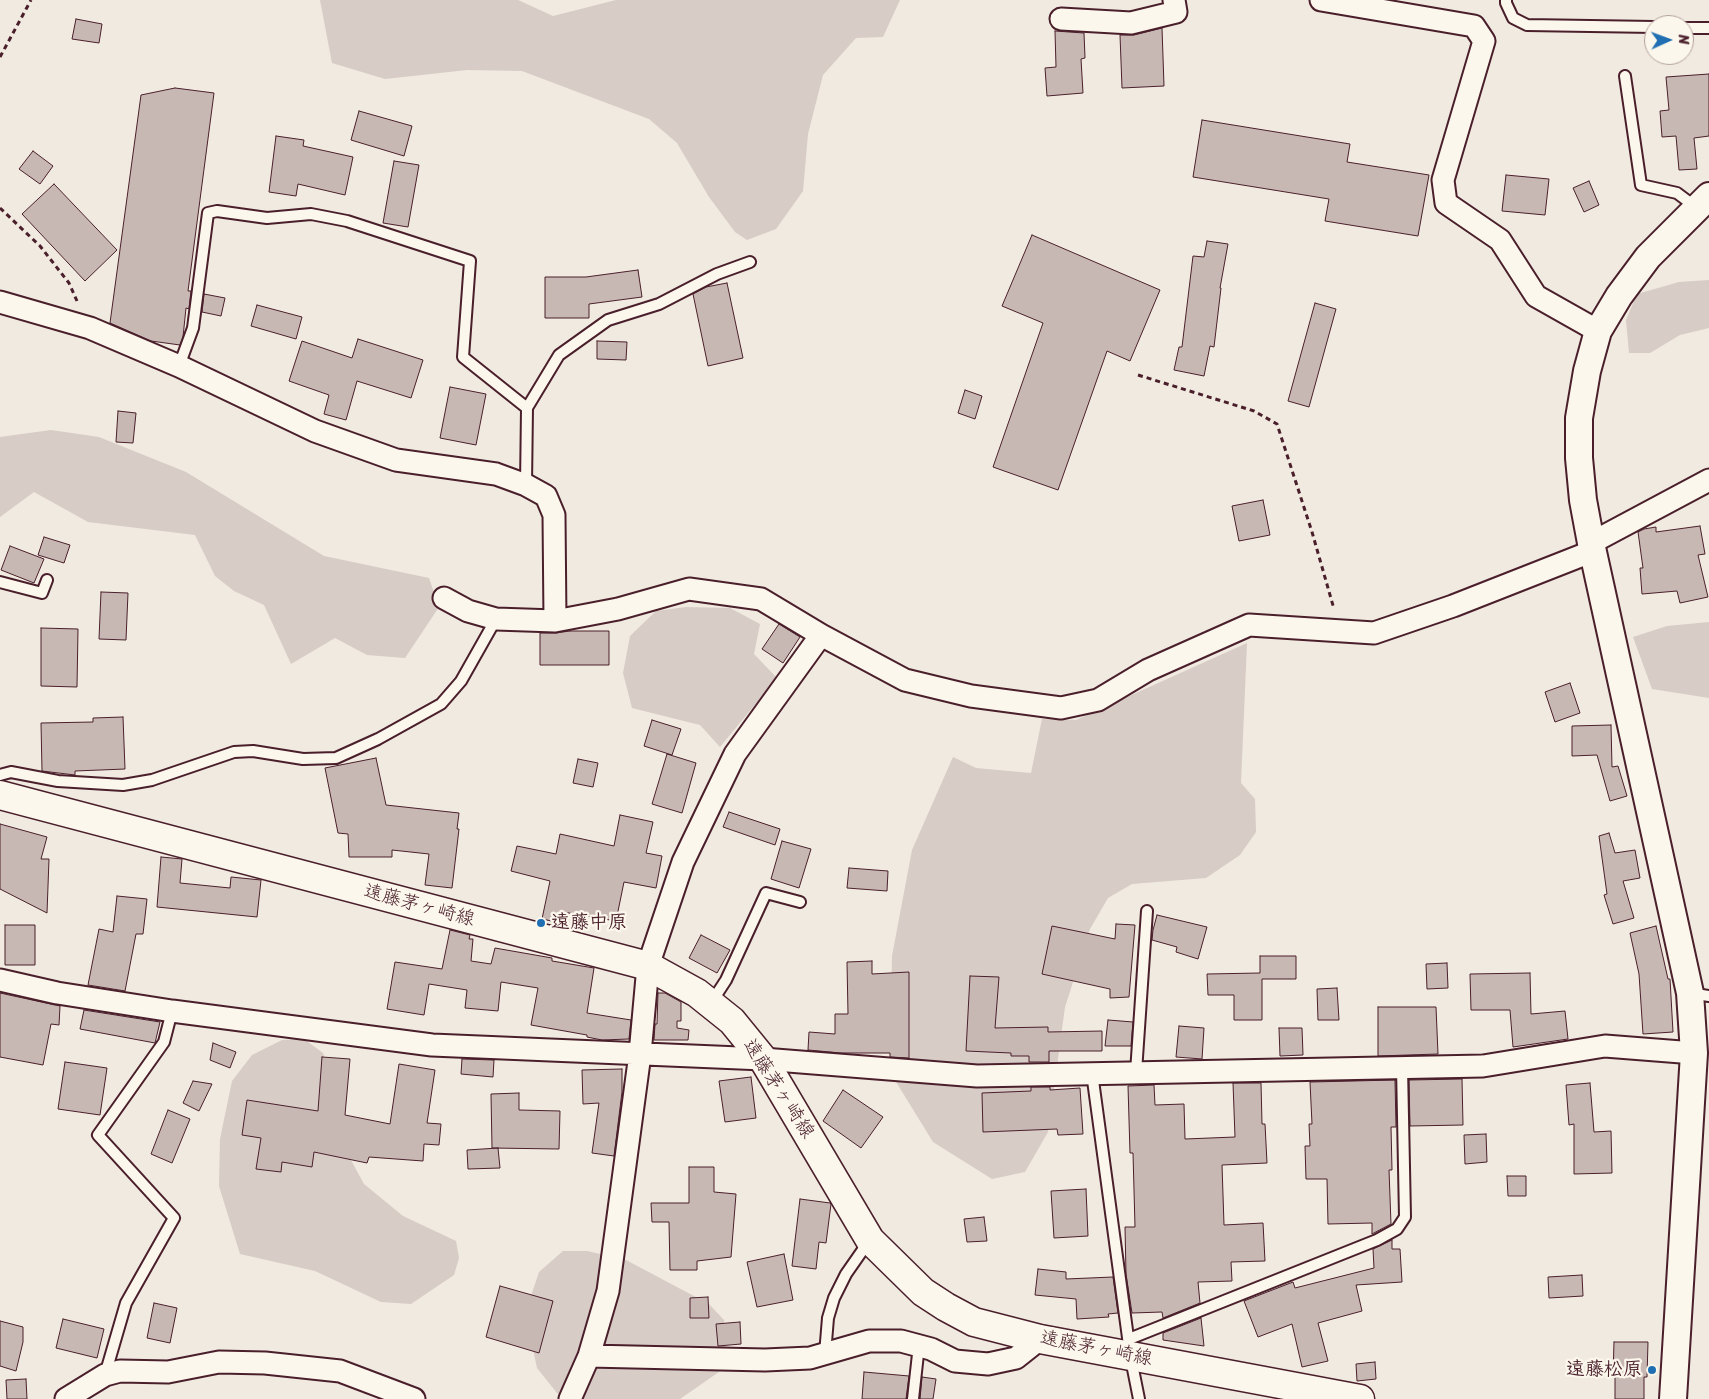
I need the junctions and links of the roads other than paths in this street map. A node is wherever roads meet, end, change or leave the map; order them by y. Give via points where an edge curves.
1 (1174, 0) edge
2 (1322, 0) edge
3 (1506, 0) edge
4 (1061, 19) dead end
5 (1644, 27) edge
6 (1694, 28) edge
7 (1709, 28) edge
8 (1625, 76) dead end
9 (1703, 202) edge
10 (750, 262) dead end
11 (0, 302) edge
12 (1598, 331) junction
13 (179, 366) junction
14 (528, 408) junction
15 (1709, 480) edge
16 (526, 486) junction
17 (1592, 547) junction
18 (47, 580) dead end
19 (0, 582) edge
20 (444, 598) dead end
21 (496, 620) junction
22 (555, 621) junction
23 (821, 635) junction
24 (0, 775) edge
25 (0, 795) edge
26 (800, 902) dead end
27 (1147, 911) dead end
28 (648, 966) junction
29 (0, 980) edge
30 (1699, 995) edge
31 (711, 1003) junction
32 (172, 1011) junction
33 (640, 1054) junction
34 (1698, 1054) junction
35 (763, 1058) junction
36 (1402, 1067) junction
37 (1136, 1072) junction
38 (1092, 1073) junction
39 (870, 1240) junction
40 (1040, 1339) junction
41 (919, 1345) junction
42 (1130, 1347) junction
43 (825, 1354) junction
44 (589, 1356) junction
45 (105, 1375) junction
46 (66, 1399) edge
47 (414, 1399) edge
48 (570, 1399) edge
49 (913, 1399) edge
50 (1139, 1399) edge
51 (1360, 1399) edge
52 (1672, 1399) edge

1 - 4 street via 1176,12 1131,23
2 - 12 street via 1474,26 1484,41 1444,180 1446,204 1500,240 1536,296
3 - 5 lane via 1513,18 1527,25
6 - 7 lane
8 - 9 lane via 1641,185
9 - 12 street via 1648,257 1618,296
10 - 14 lane via 717,274 659,304 608,320 559,355
11 - 13 street via 90,328
12 - 17 street via 1579,418 1583,500
13 - 14 lane via 193,328 208,213 217,211 267,218 311,214 347,221 470,261 463,358
13 - 16 street via 315,431 396,460 496,474
14 - 16 lane
15 - 17 street
16 - 22 street via 546,496 554,515
17 - 23 street via 1453,606 1374,633 1249,625 1148,670 1098,700 1061,708 971,696 905,680
17 - 30 street
18 - 19 lane via 42,593
20 - 21 street via 468,611
21 - 22 street
21 - 24 lane via 462,681 441,704 336,758 303,759 253,751 234,752 152,780 123,785 58,781 12,772
22 - 23 street via 618,609 689,589 761,599
23 - 28 street via 735,754 683,862
25 - 28 main road, 遠藤茅ヶ崎線
26 - 31 lane via 766,892 726,980
27 - 37 lane
28 - 31 main road, 遠藤茅ヶ崎線
28 - 33 street
29 - 32 street via 57,993
30 - 34 street
31 - 35 main road, 遠藤茅ヶ崎線 via 732,1021
32 - 33 street via 432,1045
32 - 45 lane via 164,1042 98,1135 174,1218 126,1303
33 - 35 street
33 - 44 street via 608,1291
34 - 36 street via 1605,1046 1483,1066
34 - 52 street
35 - 38 street via 976,1076
35 - 39 main road, 遠藤茅ヶ崎線
36 - 37 street
36 - 42 lane via 1405,1217 1397,1229
37 - 38 street
38 - 42 lane
39 - 40 main road, 遠藤茅ヶ崎線 via 923,1292 946,1307 974,1322
39 - 43 lane via 834,1298 828,1318
40 - 41 street via 1016,1358 988,1364 955,1361
40 - 42 main road, 遠藤茅ヶ崎線
41 - 43 street via 901,1340 869,1341
41 - 49 lane
42 - 50 lane
42 - 51 main road, 遠藤茅ヶ崎線
43 - 44 street via 765,1360
44 - 48 street
45 - 46 street
45 - 47 street via 120,1371 168,1372 219,1362 265,1363 340,1372

